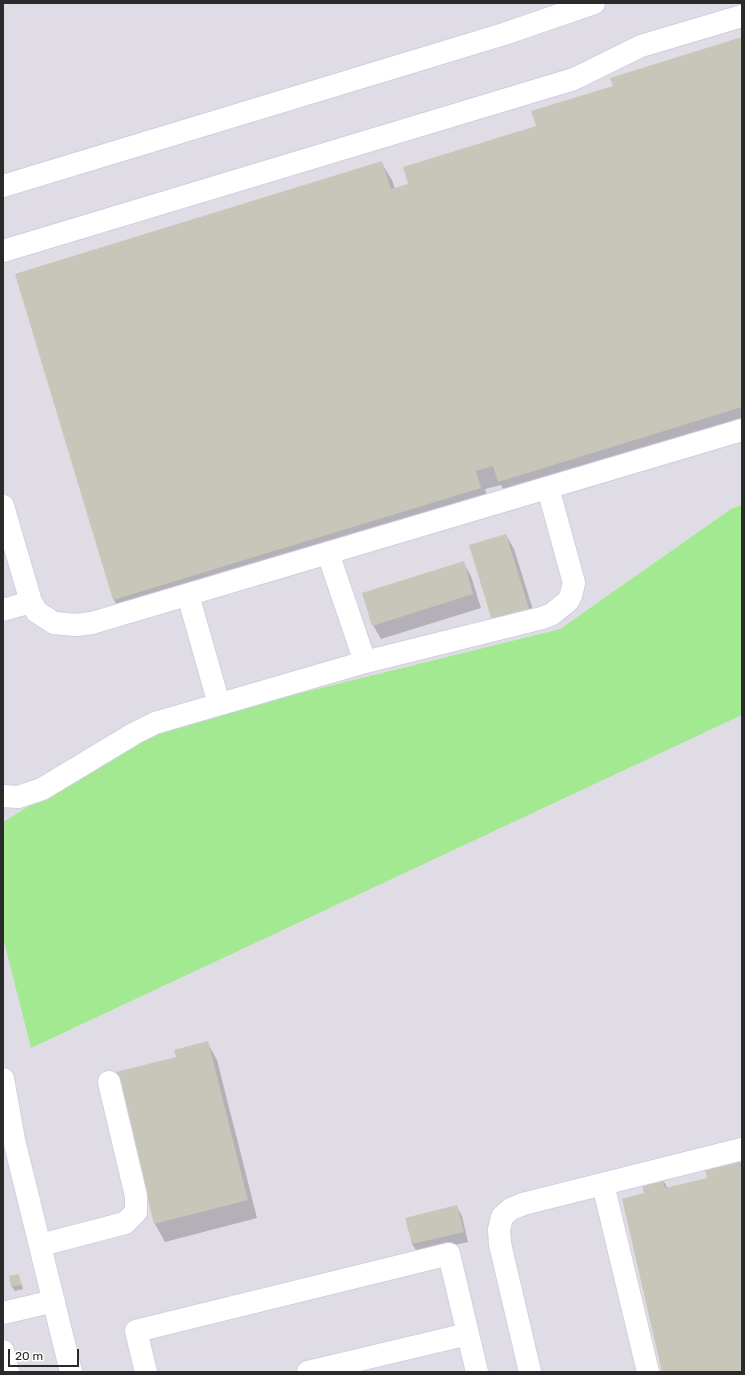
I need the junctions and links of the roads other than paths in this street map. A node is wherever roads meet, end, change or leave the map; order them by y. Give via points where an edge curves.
1 (594, 3) edge
2 (742, 16) edge
3 (3, 186) edge
4 (3, 251) edge
5 (742, 430) edge
6 (548, 488) junction
7 (3, 506) edge
8 (328, 553) junction
9 (188, 594) junction
10 (31, 602) junction
11 (3, 610) edge
12 (365, 662) junction
13 (219, 704) junction
14 (3, 796) edge
15 (3, 1079) edge
16 (109, 1082) dead end
17 (9, 1140) edge
18 (742, 1149) edge
19 (604, 1184) junction
20 (41, 1245) junction
21 (54, 1301) junction
22 (3, 1313) edge
23 (468, 1334) junction
24 (3, 1351) edge
25 (8, 1372) edge
26 (71, 1372) edge
27 (146, 1372) edge
28 (308, 1372) edge
29 (477, 1372) edge
30 (530, 1372) edge
31 (648, 1372) edge

1 - 3 street via 504,34
2 - 4 street via 641,46 574,80
5 - 6 street
6 - 8 street
6 - 12 street via 574,583 568,601 552,614 542,618
7 - 10 street
8 - 9 street
8 - 12 street
9 - 10 street via 92,623 76,625 54,623 45,619
9 - 13 street
10 - 11 street
12 - 13 street
13 - 14 street via 142,729 33,793 18,797
15 - 17 street
16 - 20 street via 136,1196 136,1212 125,1223
17 - 20 street
18 - 19 street
19 - 30 street via 523,1204 511,1209 502,1217 499,1230 500,1244
19 - 31 street
20 - 21 street
21 - 22 street
21 - 26 street
23 - 27 street via 449,1254 136,1331
23 - 28 street
23 - 29 street
24 - 25 street

